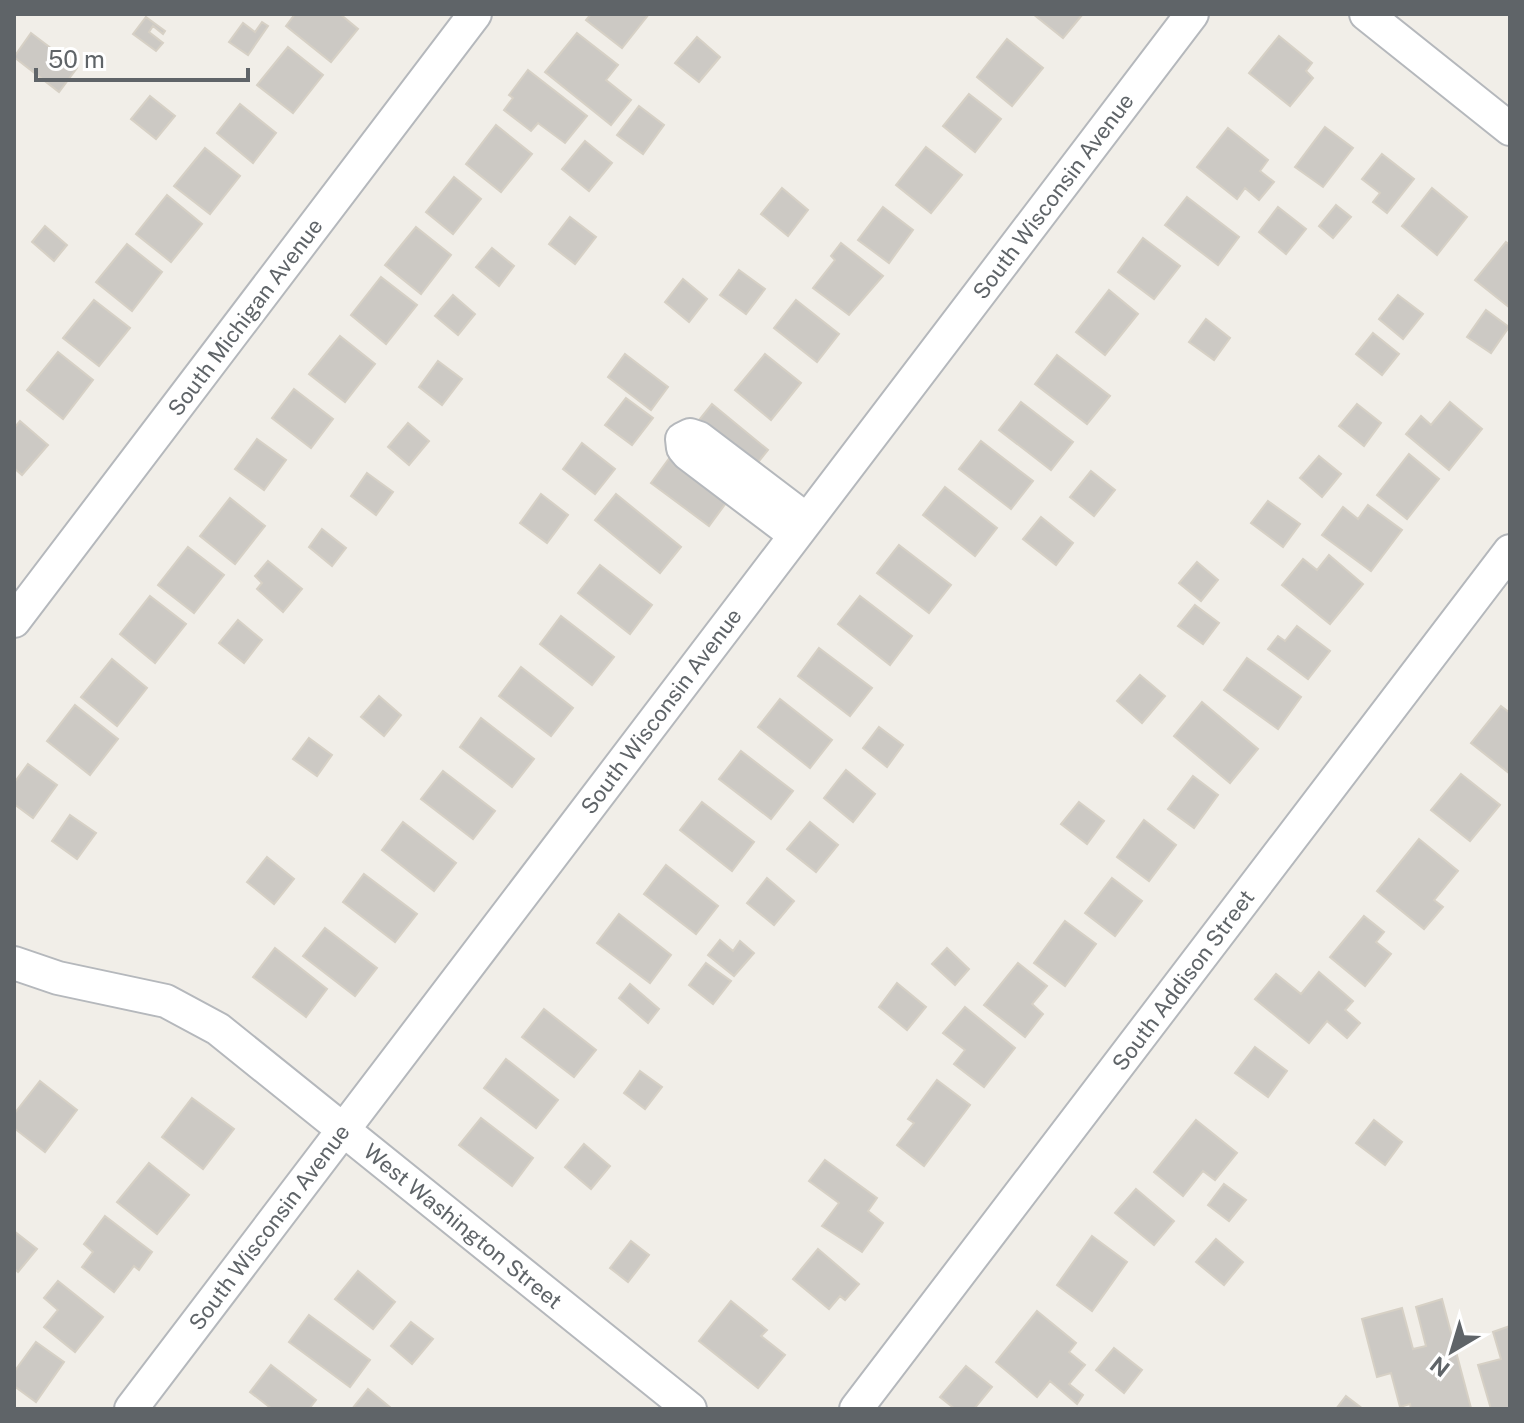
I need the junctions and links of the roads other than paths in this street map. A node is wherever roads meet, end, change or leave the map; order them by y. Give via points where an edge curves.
1 (475, 14) edge
2 (1192, 14) edge
3 (1366, 14) edge
4 (1510, 129) edge
5 (1510, 551) edge
6 (14, 621) edge
7 (14, 963) edge
8 (343, 1129) junction
9 (131, 1409) edge
10 (690, 1409) edge
11 (856, 1409) edge

1 - 6 street, South Michigan Avenue
2 - 8 street, South Wisconsin Avenue
3 - 4 street
5 - 11 street, South Addison Street
7 - 8 street, West Washington Street via 188,1009
8 - 9 street, South Wisconsin Avenue
8 - 10 street, West Washington Street

